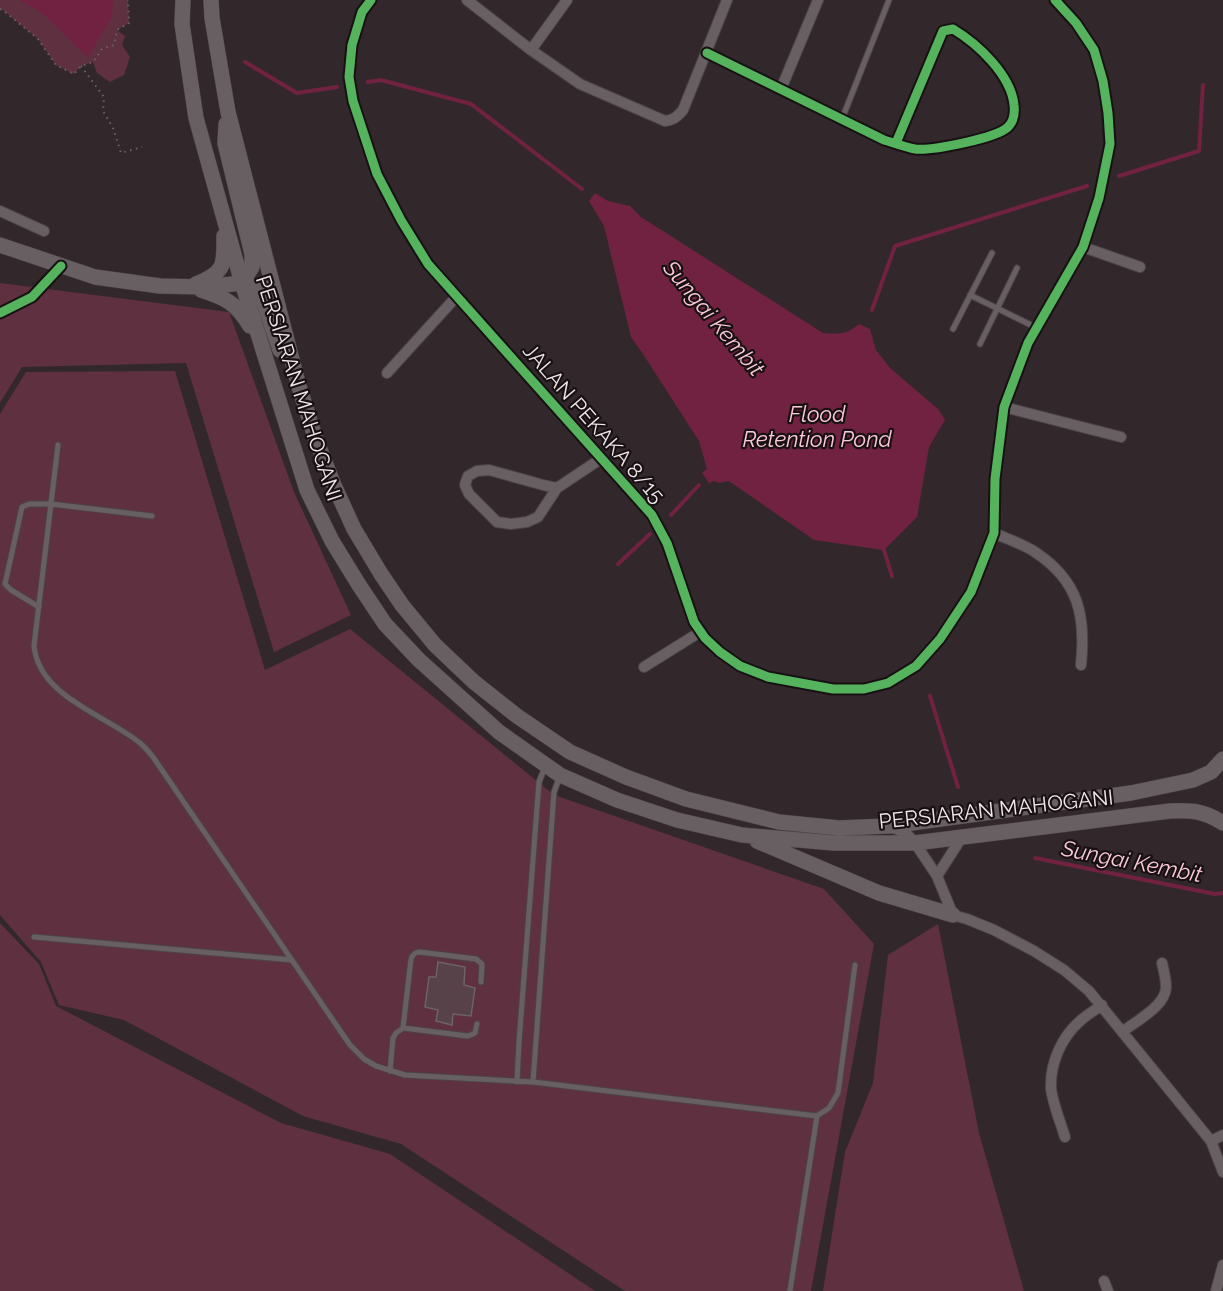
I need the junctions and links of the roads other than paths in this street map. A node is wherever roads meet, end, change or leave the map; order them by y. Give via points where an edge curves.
1 (183, 0) edge
2 (211, 0) edge
3 (371, 0) edge
4 (467, 0) edge
5 (567, 0) edge
6 (727, 0) edge
7 (818, 0) edge
8 (889, 0) edge
9 (1055, 0) edge
10 (531, 50) junction
11 (707, 53) junction
12 (781, 89) junction
13 (228, 112) junction
14 (842, 119) junction
15 (896, 143) junction
16 (0, 211) edge
17 (224, 218) junction
18 (44, 231) dead end
19 (0, 244) edge
20 (1083, 247) junction
21 (992, 253) dead end
22 (1140, 267) dead end
23 (1017, 268) dead end
24 (242, 283) junction
25 (191, 286) junction
26 (970, 295) junction
27 (457, 296) junction
28 (998, 309) junction
29 (1037, 328) junction
30 (953, 329) dead end
31 (260, 341) junction
32 (980, 344) dead end
33 (387, 373) dead end
34 (298, 382) junction
35 (1004, 407) junction
36 (1121, 437) dead end
37 (58, 445) dead end
38 (602, 458) junction
39 (556, 488) junction
40 (51, 504) junction
41 (152, 516) dead end
42 (994, 533) junction
43 (39, 607) junction
44 (700, 632) junction
45 (1081, 665) dead end
46 (644, 667) dead end
47 (1223, 759) edge
48 (546, 765) junction
49 (560, 775) junction
50 (1223, 823) edge
51 (890, 826) junction
52 (742, 835) junction
53 (962, 837) junction
54 (915, 843) junction
55 (937, 876) junction
56 (953, 915) junction
57 (34, 938) dead end
58 (292, 960) junction
59 (1162, 963) dead end
60 (855, 965) dead end
61 (481, 982) dead end
62 (1102, 1005) junction
63 (477, 1024) dead end
64 (404, 1028) junction
65 (1122, 1032) junction
66 (390, 1071) junction
67 (517, 1082) junction
68 (533, 1082) junction
69 (817, 1116) junction
70 (1223, 1135) edge
71 (1065, 1137) dead end
72 (1211, 1141) junction
73 (1223, 1172) edge
74 (1223, 1265) edge
75 (790, 1291) edge
76 (1216, 1291) edge

1 - 17 main road, PERSIARAN MAHOGANI via 182,24 196,118
2 - 13 main road, PERSIARAN MAHOGANI
3 - 27 street, JALAN PEKAKA 8/15 via 362,12 352,45 352,101 377,174 401,220 428,264
4 - 10 street
5 - 10 street
6 - 11 street
7 - 12 street
8 - 14 lane
9 - 20 street, JALAN PEKAKA 8/15 via 1094,50 1108,113 1110,144 1100,198
10 - 11 street via 580,84 665,121 683,110
11 - 12 street
12 - 14 street
13 - 24 main road via 225,143 252,254 252,267
13 - 34 main road, PERSIARAN MAHOGANI
14 - 15 street
15 - 15 street via 916,149 934,148 995,135 1009,126 1015,115 1004,77 962,34 952,29 943,31
16 - 18 street
17 - 24 main road, PERSIARAN MAHOGANI
17 - 25 main road via 223,264 211,278
19 - 25 main road via 95,277 144,285
20 - 22 street
20 - 29 street, JALAN PEKAKA 8/15
21 - 26 lane
23 - 28 lane
24 - 25 main road
24 - 31 main road, PERSIARAN MAHOGANI
24 - 34 main road via 261,294 284,360
25 - 31 main road via 237,307
26 - 28 lane
26 - 30 lane
27 - 33 street
27 - 38 street, JALAN PEKAKA 8/15
28 - 29 lane
28 - 32 lane
29 - 35 street, JALAN PEKAKA 8/15
31 - 48 main road, PERSIARAN MAHOGANI via 307,490 359,585 386,624 419,660 499,732
34 - 51 main road, PERSIARAN MAHOGANI via 333,483 381,574 435,645 518,716 570,752 686,799 779,822 839,828
35 - 36 street
35 - 42 street, JALAN PEKAKA 8/15 via 995,479
37 - 40 lane
38 - 39 street
38 - 44 street, JALAN PEKAKA 8/15 via 652,514
39 - 39 street via 489,470 468,476 465,485 497,522 511,524 538,517
40 - 41 lane
40 - 43 lane
40 - 43 lane via 22,507 5,584
42 - 44 street, JALAN PEKAKA 8/15 via 971,592 940,639 916,666 888,683 864,689 833,688 768,677 740,666
42 - 45 street via 1034,552 1058,569 1071,588 1080,608
43 - 58 lane via 34,646 42,670 57,690 140,743 153,757
44 - 46 street
47 - 51 main road, PERSIARAN MAHOGANI via 1211,772 1193,780 1141,791
48 - 49 main road, PERSIARAN MAHOGANI
48 - 67 lane via 539,782
49 - 52 main road, PERSIARAN MAHOGANI via 677,820
49 - 68 lane via 554,792
50 - 53 main road, PERSIARAN MAHOGANI via 1191,810 1170,811
51 - 54 street
52 - 54 main road, PERSIARAN MAHOGANI via 833,843
52 - 56 main road via 879,893
53 - 54 main road, PERSIARAN MAHOGANI
53 - 55 street
54 - 55 street
55 - 56 street
56 - 62 street via 1034,951 1064,970
57 - 58 lane
58 - 66 lane via 350,1045 364,1059
59 - 65 street via 1166,987 1160,1004
60 - 69 lane via 838,1093 829,1108
61 - 64 lane via 482,964 476,959 416,952 411,959
62 - 65 street
62 - 71 street via 1068,1034 1053,1066 1051,1088
63 - 64 lane via 475,1033 468,1036
64 - 66 lane via 393,1038
65 - 72 street
66 - 67 lane via 405,1076
67 - 68 lane
68 - 69 lane
69 - 75 lane
70 - 72 street
72 - 73 street
74 - 76 street

